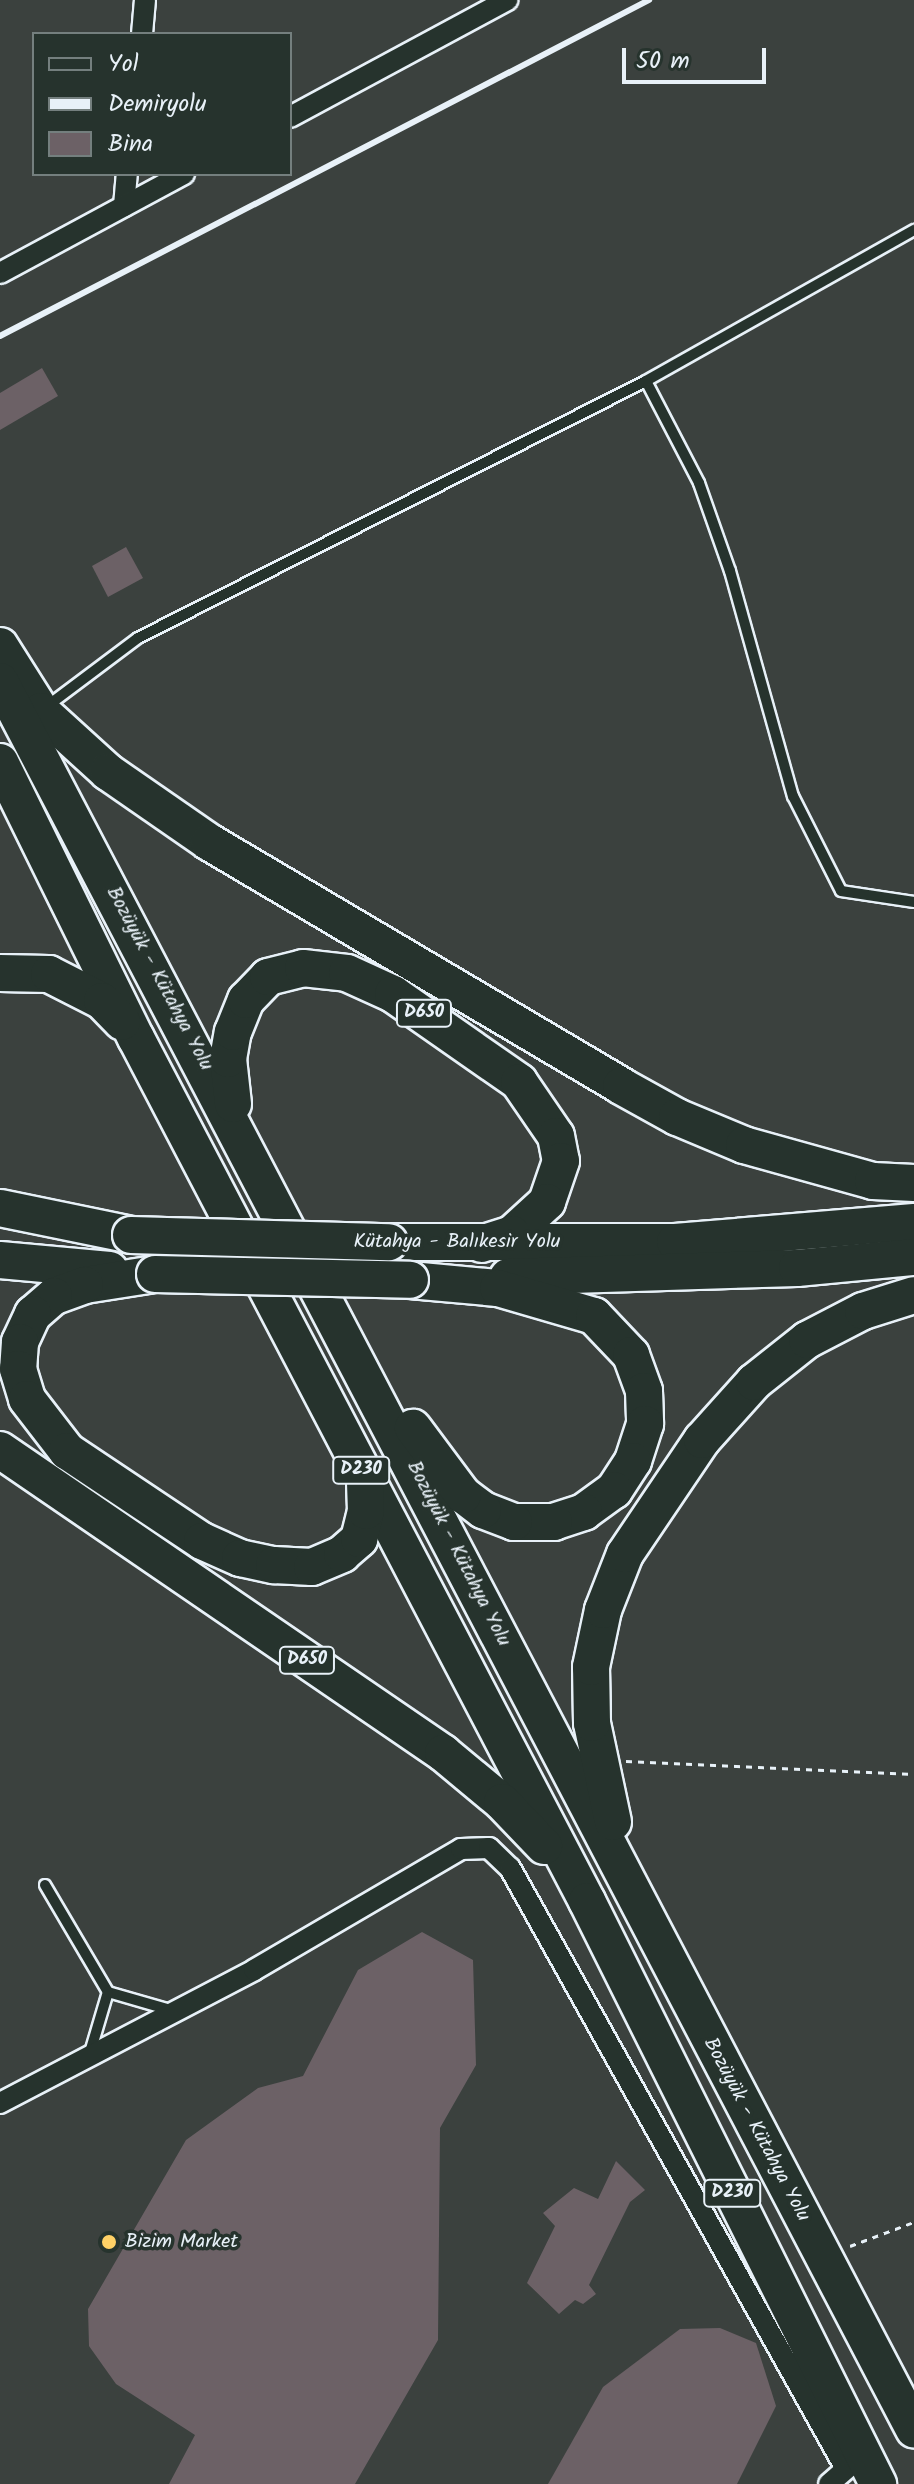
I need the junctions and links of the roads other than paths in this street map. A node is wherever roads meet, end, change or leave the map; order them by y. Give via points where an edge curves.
1 (145, 0) edge
2 (507, 0) edge
3 (142, 32) edge
4 (292, 116) edge
5 (127, 176) edge
6 (180, 176) edge
7 (124, 206) junction
8 (914, 230) edge
9 (0, 273) edge
10 (646, 381) junction
11 (0, 646) edge
12 (0, 681) edge
13 (41, 711) junction
14 (0, 762) edge
15 (914, 902) edge
16 (0, 973) edge
17 (136, 1038) junction
18 (239, 1129) junction
19 (914, 1183) edge
20 (0, 1208) edge
21 (0, 1222) edge
22 (914, 1222) edge
23 (131, 1235) junction
24 (482, 1244) junction
25 (914, 1257) edge
26 (0, 1260) edge
27 (155, 1274) junction
28 (410, 1280) junction
29 (914, 1295) edge
30 (354, 1349) junction
31 (0, 1450) edge
32 (365, 1477) junction
33 (45, 1885) dead end
34 (587, 1901) junction
35 (635, 1901) junction
36 (108, 1992) junction
37 (175, 2011) junction
38 (88, 2058) junction
39 (0, 2103) edge
40 (914, 2429) edge
41 (862, 2469) edge
42 (829, 2484) edge

1 - 3 street
2 - 4 street
5 - 7 street
6 - 7 street
7 - 9 street
8 - 10 lane
10 - 13 lane via 138,638
10 - 15 lane via 699,483 730,571 793,796 841,891
11 - 13 highway
12 - 18 highway, Bozüyük - Kütahya Yolu
13 - 19 highway via 108,772 209,842 677,1117 818,1167 873,1181
14 - 17 highway
16 - 17 highway, D230 via 49,974 75,985 102,1001
17 - 32 highway, D230
18 - 24 highway, D650 via 228,1084 233,1032 246,1000 268,977 303,968 347,973 393,994 519,1082 556,1136 561,1161 547,1202 512,1234
18 - 30 highway, Bozüyük - Kütahya Yolu / D230
20 - 23 highway
21 - 23 highway, Kütahya - Balıkesir Yolu
22 - 24 highway, Kütahya - Balıkesir Yolu via 675,1242
23 - 24 highway, Kütahya - Balıkesir Yolu, bridge
25 - 28 highway, Kütahya - Balıkesir Yolu via 797,1268
26 - 27 highway, Kütahya - Balıkesir Yolu
27 - 28 highway, Kütahya - Balıkesir Yolu, bridge
27 - 32 highway via 85,1285 54,1296 33,1314 20,1342 18,1369 42,1424 67,1451 202,1541 240,1558 274,1565 312,1567 342,1554 359,1539 366,1511
28 - 30 highway via 546,1298 594,1316 612,1333 631,1355 644,1391 645,1424 633,1461 614,1490 584,1512 554,1522 514,1522 483,1510 463,1495
29 - 35 highway, D230 via 863,1311 807,1340 754,1382 663,1495 625,1554 603,1610 591,1667 596,1752
30 - 35 highway, Bozüyük - Kütahya Yolu / D230
31 - 34 highway, D650 via 443,1753 512,1811
32 - 34 highway, D230
33 - 36 lane
34 - 41 highway, D230
35 - 40 highway, Bozüyük - Kütahya Yolu / D230
36 - 37 lane
36 - 38 lane
37 - 38 street
37 - 41 street via 461,1849 489,1848 510,1868
38 - 39 street
41 - 42 street

